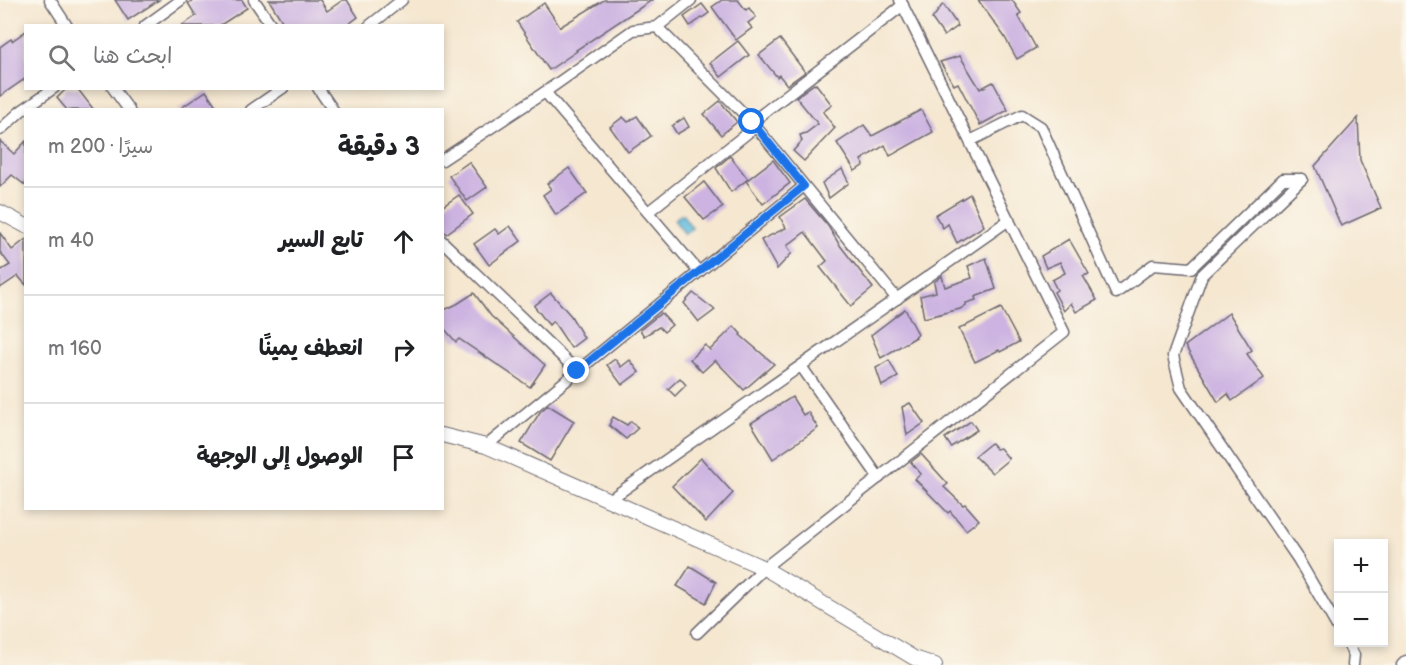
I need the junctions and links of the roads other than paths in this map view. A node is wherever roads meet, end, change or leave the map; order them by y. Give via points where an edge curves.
1 (50, 0) edge
2 (181, 0) edge
3 (254, 0) edge
4 (402, 0) edge
5 (691, 0) edge
6 (902, 2) edge
7 (67, 24) edge
8 (148, 24) edge
9 (271, 24) edge
10 (372, 24) edge
11 (657, 27) junction
12 (51, 90) edge
13 (114, 90) edge
14 (281, 90) edge
15 (319, 90) edge
16 (545, 92) junction
17 (25, 108) edge
18 (128, 108) edge
19 (254, 108) edge
20 (332, 108) edge
21 (24, 109) edge
22 (754, 124) junction
23 (0, 130) edge
24 (970, 141) junction
25 (444, 159) edge
26 (804, 186) junction
27 (0, 212) edge
28 (648, 212) junction
29 (1009, 220) junction
30 (24, 225) edge
31 (444, 243) edge
32 (699, 272) junction
33 (897, 299) junction
34 (801, 366) junction
35 (577, 371) junction
36 (444, 436) edge
37 (486, 446) junction
38 (879, 478) junction
39 (609, 500) junction
40 (764, 568) junction
41 (1334, 621) edge
42 (697, 633) dead end
43 (1350, 647) edge
44 (1406, 661) edge
45 (935, 665) edge
46 (1353, 665) edge
47 (1402, 665) edge

1 - 7 street
2 - 8 street
3 - 9 street
4 - 10 street
5 - 11 street
6 - 22 street
6 - 24 street
11 - 16 street via 633,30
11 - 22 street
12 - 17 street
13 - 18 street
14 - 19 street
15 - 20 street
16 - 25 street
16 - 28 street
21 - 23 street
22 - 26 street
22 - 28 street
24 - 29 street
24 - 41 street via 1022,115 1041,127 1116,293 1153,265 1191,268 1283,179 1302,179 1202,275 1173,356 1181,388 1298,559
26 - 32 street
26 - 33 street
27 - 30 street
28 - 32 street
29 - 33 street
29 - 38 street via 1064,332
31 - 35 street
32 - 35 street
33 - 34 street
34 - 38 street
34 - 39 street
35 - 37 street
36 - 37 street
37 - 39 street
38 - 40 street
39 - 40 street
40 - 42 street
40 - 45 street via 914,658
43 - 46 street
44 - 47 street

